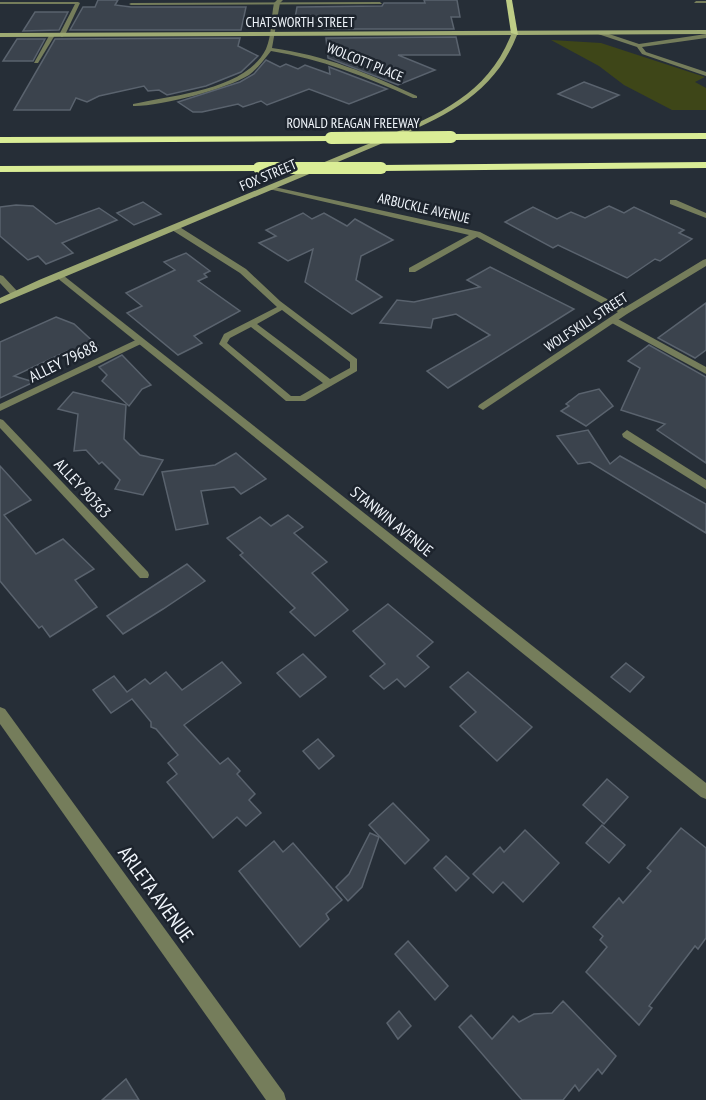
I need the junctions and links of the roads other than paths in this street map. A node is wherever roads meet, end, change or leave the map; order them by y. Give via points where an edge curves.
1 (509, 0) edge
2 (278, 2) edge
3 (696, 2) dead end
4 (706, 2) edge
5 (0, 3) edge
6 (380, 3) dead end
7 (131, 4) dead end
8 (514, 33) junction
9 (600, 33) junction
10 (272, 34) junction
11 (706, 34) edge
12 (0, 35) edge
13 (52, 35) junction
14 (62, 35) junction
15 (639, 46) junction
16 (269, 49) junction
17 (36, 62) dead end
18 (706, 74) edge
19 (415, 97) dead end
20 (135, 105) dead end
21 (706, 136) edge
22 (0, 140) edge
23 (706, 165) edge
24 (0, 169) edge
25 (273, 188) junction
26 (673, 202) dead end
27 (706, 216) edge
28 (175, 228) junction
29 (477, 234) junction
30 (706, 262) edge
31 (412, 270) dead end
32 (59, 275) junction
33 (0, 278) edge
34 (15, 294) junction
35 (0, 301) edge
36 (282, 307) junction
37 (624, 312) junction
38 (613, 320) junction
39 (251, 323) junction
40 (140, 341) junction
41 (706, 371) edge
42 (329, 383) junction
43 (483, 407) dead end
44 (0, 408) edge
45 (0, 422) edge
46 (627, 434) dead end
47 (706, 485) edge
48 (144, 575) dead end
49 (0, 713) edge
50 (706, 792) edge
51 (278, 1100) edge

1 - 8 main road
2 - 6 lane
2 - 7 lane
2 - 10 street
3 - 4 lane
5 - 14 lane via 78,3
8 - 9 main road, CHATSWORTH STREET
8 - 10 main road, CHATSWORTH STREET
8 - 25 main road, FOX STREET via 506,55 490,78 471,95 429,120
9 - 11 main road, CHATSWORTH STREET
9 - 15 lane, CHATSWORTH STREET
10 - 14 main road, CHATSWORTH STREET
10 - 16 street
11 - 15 lane, CHATSWORTH STREET
12 - 13 main road, CHATSWORTH STREET
13 - 14 main road, CHATSWORTH STREET
13 - 17 lane
15 - 18 lane via 644,53
16 - 19 street, WOLCOTT PLACE via 335,62
16 - 20 street via 259,63 235,79
21 - 22 highway, RONALD REAGAN FREEWAY, bridge
23 - 24 highway, bridge
25 - 28 main road, FOX STREET
25 - 29 street, ARBUCKLE AVENUE
26 - 27 street
28 - 32 main road, FOX STREET
28 - 36 lane via 243,271
29 - 31 street
29 - 37 street, ARBUCKLE AVENUE
30 - 37 street, WOLFSKILL STREET
32 - 34 main road, FOX STREET
32 - 40 street, STANWIN AVENUE
33 - 34 street
34 - 35 main road, FOX STREET
36 - 39 lane
36 - 42 lane via 354,361 354,369
37 - 38 street, WOLFSKILL STREET
38 - 41 lane
38 - 43 street, WOLFSKILL STREET
39 - 42 lane
39 - 42 lane via 227,336 223,344 289,399 302,399
40 - 44 lane, ALLEY 79688
40 - 50 street, STANWIN AVENUE
45 - 48 lane, ALLEY 90363
46 - 47 street
49 - 51 street, ARLETA AVENUE

